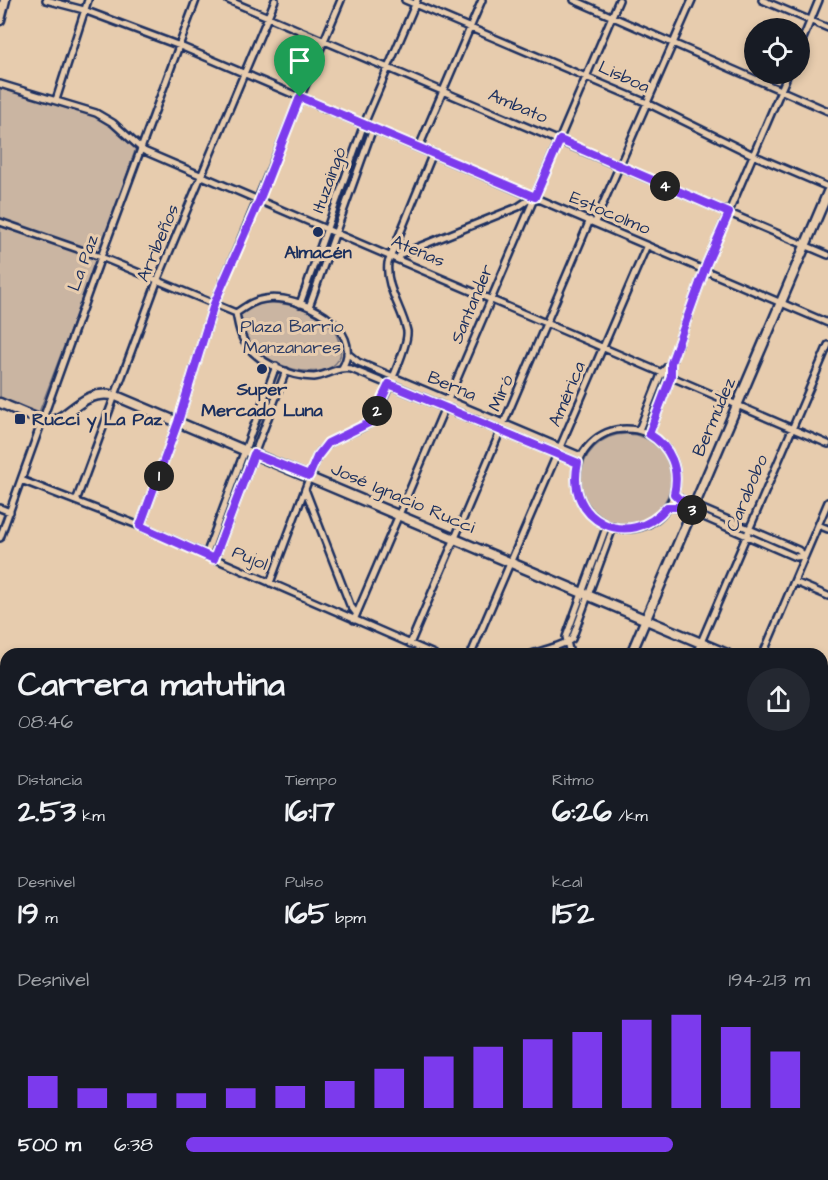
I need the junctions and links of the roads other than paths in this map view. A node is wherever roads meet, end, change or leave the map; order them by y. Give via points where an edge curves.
1 (5, 0) edge
2 (46, 0) edge
3 (88, 0) edge
4 (196, 0) edge
5 (228, 0) edge
6 (275, 0) edge
7 (341, 0) edge
8 (405, 0) edge
9 (483, 0) edge
10 (574, 0) edge
11 (619, 0) edge
12 (692, 0) edge
13 (762, 0) edge
14 (819, 0) edge
15 (416, 2) edge
16 (84, 10) junction
17 (612, 16) junction
18 (268, 17) junction
19 (803, 18) edge
20 (0, 20) edge
21 (810, 21) joint
22 (470, 28) junction
23 (828, 28) edge
24 (324, 41) junction
25 (674, 42) junction
26 (180, 46) junction
27 (387, 68) junction
28 (245, 74) junction
29 (587, 77) junction
30 (0, 84) edge
31 (784, 84) edge
32 (781, 90) junction
33 (443, 92) junction
34 (300, 97) junction
35 (56, 100) junction
36 (647, 103) junction
37 (828, 111) edge
38 (364, 124) junction
39 (373, 128) junction
40 (560, 140) junction
41 (419, 147) junction
42 (142, 149) junction
43 (433, 153) junction
44 (753, 154) junction
45 (620, 166) junction
46 (202, 177) junction
47 (828, 187) edge
48 (828, 192) edge
49 (535, 197) junction
50 (259, 201) junction
51 (519, 206) junction
52 (528, 212) junction
53 (729, 213) junction
54 (593, 221) junction
55 (0, 222) edge
56 (327, 229) junction
57 (336, 233) junction
58 (646, 245) junction
59 (805, 246) junction
60 (828, 255) edge
61 (390, 256) junction
62 (101, 257) junction
63 (397, 259) junction
64 (706, 270) junction
65 (158, 279) junction
66 (490, 299) junction
67 (780, 302) junction
68 (214, 304) junction
69 (300, 304) junction
70 (309, 307) junction
71 (236, 313) junction
72 (828, 322) edge
73 (547, 324) junction
74 (828, 345) edge
75 (604, 347) junction
76 (347, 353) junction
77 (671, 363) junction
78 (276, 366) junction
79 (342, 368) junction
80 (286, 370) junction
81 (662, 372) junction
82 (392, 376) junction
83 (671, 376) junction
84 (389, 384) junction
85 (116, 396) junction
86 (448, 400) junction
87 (0, 403) edge
88 (737, 404) junction
89 (445, 408) junction
90 (42, 420) junction
91 (178, 422) junction
92 (504, 424) junction
93 (792, 428) junction
94 (639, 430) junction
95 (501, 431) junction
96 (649, 434) junction
97 (828, 444) edge
98 (561, 448) junction
99 (245, 450) junction
100 (254, 454) junction
101 (558, 455) junction
102 (581, 456) junction
103 (578, 463) junction
104 (309, 476) junction
105 (21, 480) junction
106 (305, 489) junction
107 (674, 494) junction
108 (76, 501) junction
109 (828, 502) edge
110 (667, 507) junction
111 (0, 508) edge
112 (693, 508) junction
113 (10, 512) junction
114 (398, 515) junction
115 (607, 525) junction
116 (818, 525) junction
117 (140, 526) junction
118 (614, 528) junction
119 (750, 529) junction
120 (828, 529) edge
121 (747, 536) junction
122 (0, 538) edge
123 (455, 539) junction
124 (206, 555) junction
125 (805, 556) junction
126 (214, 559) junction
127 (511, 562) junction
128 (795, 582) junction
129 (270, 583) junction
130 (584, 594) junction
131 (828, 596) edge
132 (356, 613) junction
133 (354, 620) junction
134 (646, 620) junction
135 (566, 643) junction
136 (700, 643) junction
137 (410, 644) junction
138 (420, 648) edge
139 (474, 648) edge
140 (547, 648) edge
141 (568, 648) edge
142 (634, 648) edge
143 (698, 648) edge
144 (712, 648) edge
145 (766, 648) edge

1 - 20 street
2 - 16 street, Estocolmo
3 - 16 street
4 - 26 street, La Paz
5 - 18 street, Ambato
6 - 18 street, Arribeños
7 - 24 street
8 - 15 street, Lisboa
9 - 22 street
10 - 17 street
11 - 17 street, Santander
12 - 25 street, Miró
13 - 19 street
14 - 21 street
15 - 22 street, Lisboa
15 - 27 street, Ituzaingó
16 - 26 street, Estocolmo
16 - 35 street
17 - 25 street
17 - 29 street, Santander
18 - 24 street, Ambato
18 - 28 street, Arribeños
21 - 23 street
22 - 29 street, Lisboa
22 - 33 street
24 - 27 street, Ambato
24 - 34 street
25 - 32 street
25 - 36 street, Miró
26 - 28 street, Estocolmo
26 - 42 street, La Paz
27 - 33 street, Ambato
27 - 38 street, Ituzaingó
28 - 34 street, Estocolmo
28 - 46 street, Arribeños
29 - 36 street, Lisboa
29 - 40 street, Santander
30 - 35 street, Atenas
31 - 32 street
32 - 37 street
32 - 44 street
33 - 40 street, Ambato
33 - 41 street
34 - 38 street, Estocolmo
34 - 50 street
35 - 42 street, Atenas via 104,117
36 - 44 street, Lisboa
36 - 45 street, Miró
38 - 39 street, Estocolmo
38 - 56 street, Ituzaingó
39 - 41 street, Estocolmo
39 - 57 street, Ituzaingó
40 - 45 street, Ambato
40 - 49 street, Santander
41 - 43 street, Estocolmo
42 - 46 street, Atenas
42 - 62 street, La Paz
43 - 49 street, Estocolmo
43 - 61 street
44 - 47 street, Lisboa
44 - 53 street
45 - 53 street, Ambato
45 - 54 street, Miró
46 - 50 street, Atenas
46 - 65 street, Arribeños
48 - 59 street, Bermúdez
49 - 51 street
49 - 52 street, Santander
49 - 54 street, Estocolmo
50 - 56 street, Atenas
50 - 68 street
51 - 52 street
51 - 63 street
52 - 66 street, Santander
53 - 59 street, Ambato
53 - 64 street
54 - 58 street, Estocolmo
54 - 73 street, Miró
55 - 62 street
56 - 57 street, Atenas
56 - 69 street, Ituzaingó
57 - 61 street, Atenas
57 - 70 street, Ituzaingó
58 - 64 street, Estocolmo
58 - 75 street, América
59 - 60 street, Ambato
59 - 67 street, Bermúdez
61 - 63 street, Atenas
61 - 82 street via 388,275 407,334
62 - 65 street
62 - 90 street, La Paz
63 - 66 street, Atenas
64 - 67 street, Estocolmo
64 - 77 street
65 - 68 street
65 - 85 street, Arribeños
66 - 73 street, Atenas
66 - 86 street, Santander
67 - 72 street, Estocolmo
67 - 88 street, Bermúdez
68 - 71 street
68 - 91 street
69 - 70 street
69 - 71 street via 263,299
70 - 76 street via 336,325
71 - 78 street via 244,342 257,356
73 - 75 street, Atenas
73 - 92 street, Miró
74 - 93 street, Carabobo
75 - 81 street, Atenas
75 - 98 street, América
76 - 79 street
76 - 82 street, Berna via 358,362
77 - 81 street
77 - 83 street
78 - 80 street
78 - 99 street
79 - 80 street via 313,377
79 - 84 street, Berna
80 - 100 street
81 - 83 street, Atenas
81 - 94 street
82 - 84 street
82 - 86 street, Berna
83 - 88 street, Atenas
83 - 96 street
84 - 89 street, Berna
84 - 104 street via 371,422 328,443
85 - 90 street, José Ignacio Rucci via 91,397 55,420
85 - 91 street, José Ignacio Rucci
85 - 108 street, Arribeños
86 - 89 street, Santander
86 - 92 street, Berna
87 - 90 street
88 - 93 street, Atenas
88 - 112 street, Bermúdez
89 - 95 street, Berna
89 - 114 street, Santander
90 - 105 street, La Paz
91 - 99 street, José Ignacio Rucci
91 - 117 street
92 - 95 street, Miró
92 - 98 street, Berna
93 - 97 street, Atenas
93 - 119 street, Carabobo
94 - 96 street
94 - 102 street via 602,435
95 - 101 street, Berna
95 - 123 street, Miró
96 - 107 street via 666,449 674,463
98 - 101 street, América
98 - 102 street, Berna
99 - 100 street, José Ignacio Rucci
99 - 124 street
100 - 104 street, José Ignacio Rucci
100 - 126 street
101 - 103 street, Berna
101 - 127 street, América
102 - 103 street
103 - 115 street via 580,500 594,518
104 - 106 street
104 - 114 street, José Ignacio Rucci
105 - 108 street, Pujol
105 - 113 street, La Paz
106 - 129 street
106 - 132 street
107 - 110 street
107 - 112 street
108 - 117 street, Pujol
109 - 116 street
110 - 112 street
110 - 118 street via 644,525
111 - 113 street
112 - 119 street
112 - 121 street
112 - 134 street, Bermúdez
113 - 122 street, La Paz
114 - 123 street, José Ignacio Rucci
114 - 132 street, Santander
115 - 118 street
115 - 130 street
116 - 120 street
116 - 125 street
117 - 124 street, Pujol
118 - 130 street
119 - 121 street, Carabobo
119 - 125 street
121 - 125 street via 795,557
121 - 136 street, Carabobo
123 - 127 street, José Ignacio Rucci
123 - 137 street, Miró
124 - 126 street, Pujol
125 - 128 street
126 - 129 street, Pujol
127 - 130 street, José Ignacio Rucci
127 - 139 street, América
128 - 131 street
128 - 145 street
129 - 133 street, Pujol
130 - 134 street, José Ignacio Rucci
130 - 135 street via 572,639
132 - 133 street, Santander
133 - 137 street, Pujol
134 - 136 street, José Ignacio Rucci
134 - 142 street, Bermúdez
135 - 140 street
135 - 141 street
136 - 143 street, Carabobo
136 - 144 street, José Ignacio Rucci
137 - 138 street, Pujol

